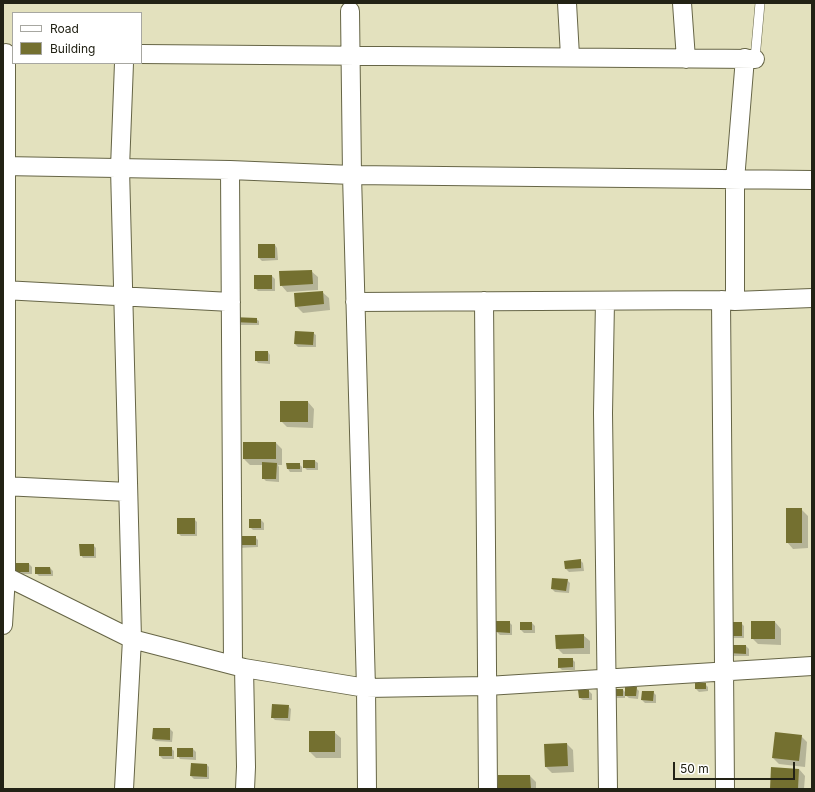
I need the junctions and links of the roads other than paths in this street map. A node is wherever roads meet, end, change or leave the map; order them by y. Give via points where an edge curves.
1 (567, 3) edge
2 (682, 3) edge
3 (760, 3) edge
4 (350, 11) dead end
5 (7, 53) edge
6 (142, 54) edge
7 (351, 55) junction
8 (570, 56) junction
9 (686, 59) junction
10 (750, 59) junction
11 (124, 64) edge
12 (4, 166) edge
13 (120, 168) junction
14 (230, 170) junction
15 (352, 175) junction
16 (735, 180) junction
17 (812, 180) edge
18 (4, 290) edge
19 (123, 296) junction
20 (812, 298) edge
21 (484, 301) junction
22 (606, 301) junction
23 (728, 301) junction
24 (231, 302) junction
25 (356, 302) junction
26 (4, 486) edge
27 (128, 492) junction
28 (4, 575) edge
29 (3, 625) edge
30 (132, 638) junction
31 (812, 666) edge
32 (239, 667) junction
33 (724, 671) junction
34 (608, 679) junction
35 (488, 686) junction
36 (366, 688) junction
37 (124, 789) edge
38 (245, 789) edge
39 (367, 789) edge
40 (488, 789) edge
41 (608, 789) edge
42 (725, 789) edge

1 - 8 street
2 - 9 street
3 - 10 lane
4 - 7 street
5 - 12 street
6 - 7 street
7 - 8 street
7 - 15 street
8 - 9 street
9 - 10 street
10 - 16 street
11 - 13 street
12 - 13 street
12 - 18 street
13 - 14 street
13 - 19 street
14 - 15 street
14 - 24 street
15 - 16 street
15 - 25 street
16 - 17 street
16 - 23 street
18 - 19 street
18 - 26 street
19 - 24 street
19 - 27 street
20 - 23 street
21 - 22 street
21 - 25 street
21 - 35 street
22 - 23 street
22 - 34 street via 603,413
23 - 33 street
24 - 32 street
25 - 36 street
26 - 27 street
26 - 28 street
27 - 30 street
28 - 29 street
28 - 30 street
30 - 32 street
30 - 37 street
31 - 33 street
32 - 36 street
32 - 38 street via 246,768
33 - 34 street
33 - 42 street
34 - 35 street
34 - 41 street
35 - 36 street
35 - 40 street
36 - 39 street

